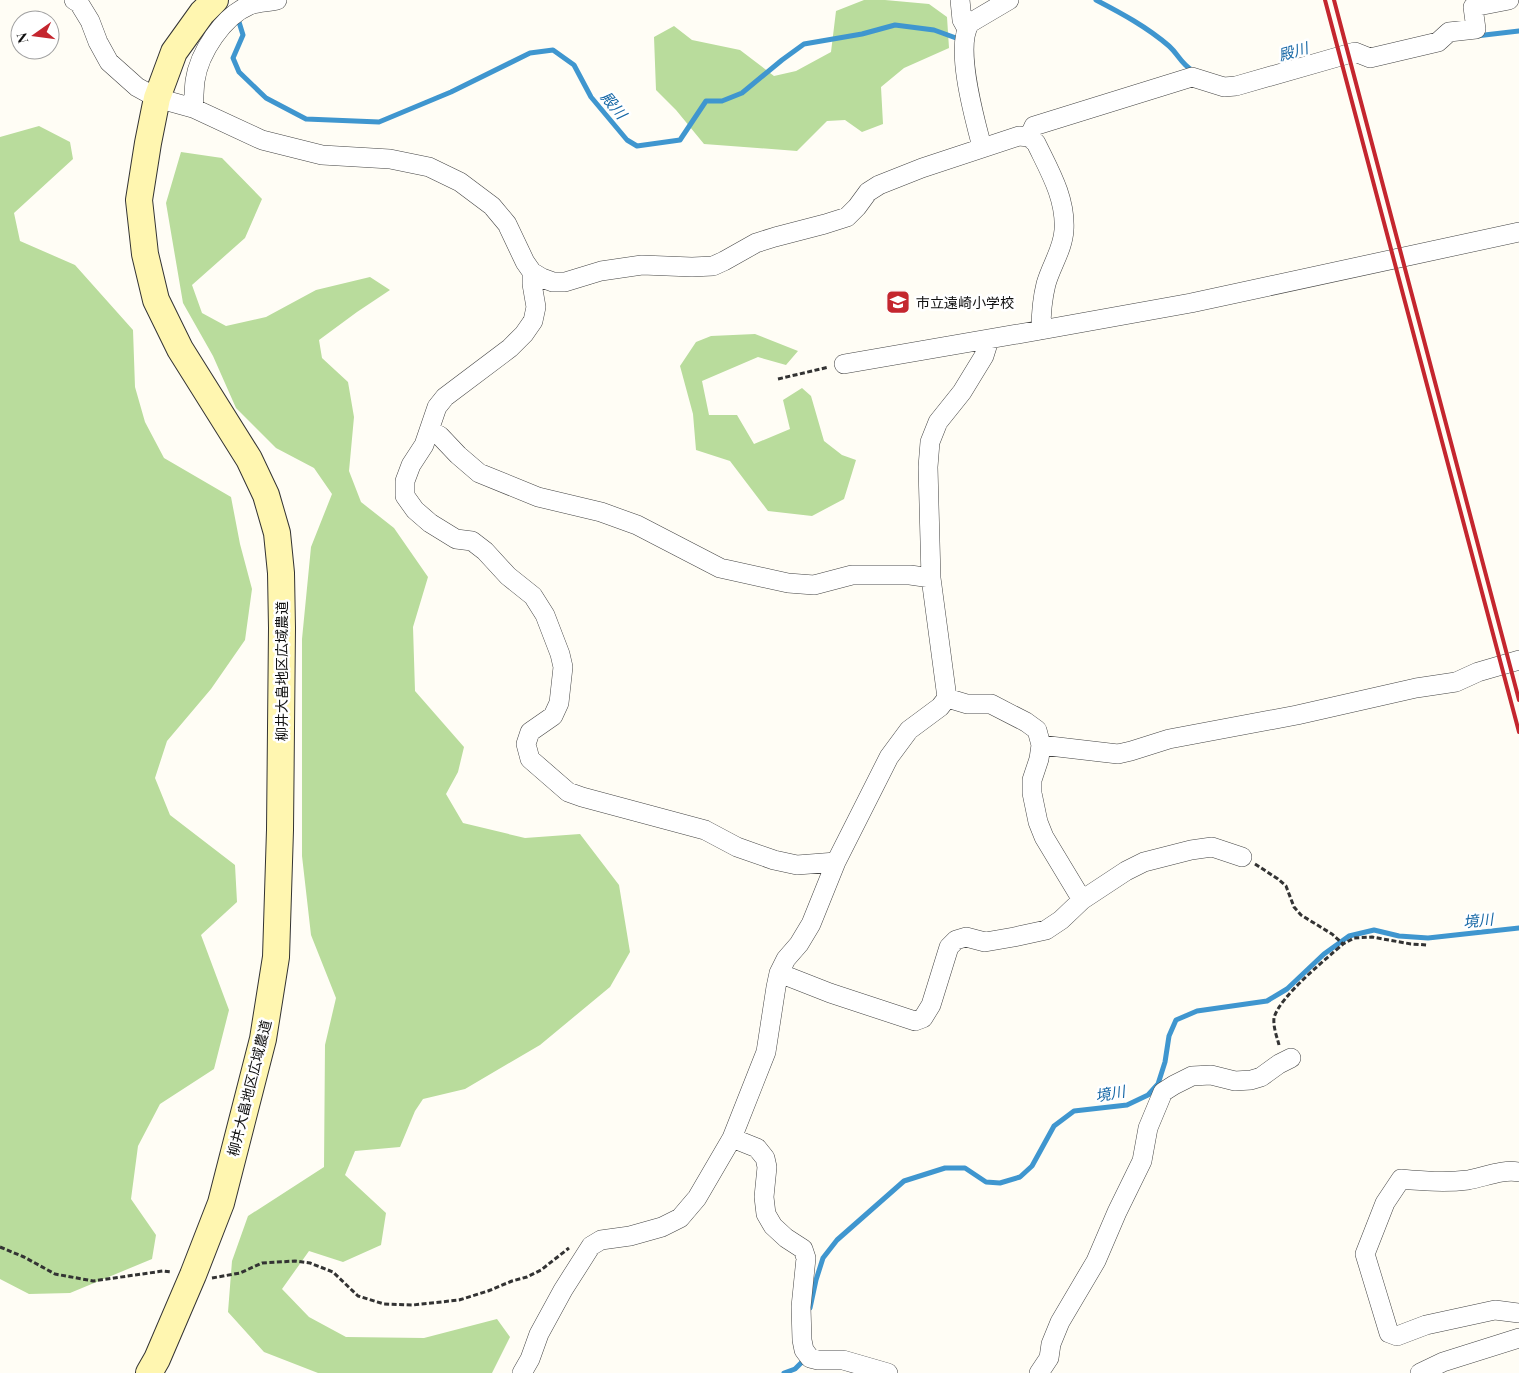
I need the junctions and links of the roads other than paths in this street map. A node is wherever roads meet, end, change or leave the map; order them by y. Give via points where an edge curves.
1 (74, 0) edge
2 (215, 0) edge
3 (277, 0) edge
4 (960, 0) edge
5 (1009, 0) edge
6 (1510, 0) edge
7 (967, 29) junction
8 (157, 98) junction
9 (193, 108) junction
10 (1029, 137) junction
11 (982, 147) junction
12 (1519, 232) edge
13 (532, 272) junction
14 (1042, 330) junction
15 (989, 340) junction
16 (844, 364) road end
17 (430, 430) junction
18 (931, 578) junction
19 (1519, 660) edge
20 (947, 698) junction
21 (1041, 745) junction
22 (1242, 857) road end
23 (836, 862) junction
24 (1082, 900) junction
25 (779, 974) junction
26 (1288, 1060) road end
27 (732, 1138) junction
28 (1519, 1172) edge
29 (1519, 1313) edge
30 (1519, 1338) edge
31 (150, 1373) edge
32 (522, 1373) edge
33 (888, 1373) edge
34 (1039, 1373) edge
35 (1420, 1373) edge

1 - 8 street via 90,21 109,62 138,87
2 - 8 street, 柳井大畠地区広域農道 via 174,52
3 - 9 street via 251,5 235,14 220,29 204,52 195,80
4 - 7 street via 962,20
5 - 7 street
6 - 10 street via 1473,7 1476,29 1450,32 1438,42 1370,58 1355,52 1236,86 1224,87 1192,77 1034,126
7 - 11 street via 967,77 972,113
8 - 9 street
8 - 31 street, 柳井大畠地区広域農道 via 139,200 145,254 156,300 180,349 249,459 266,495 277,533 282,628 276,957 264,1039 220,1203
9 - 13 street via 262,140 322,155 390,159 429,167 460,182 492,206 507,224
10 - 11 street via 1019,136
10 - 14 street via 1036,143 1059,192 1063,209 1064,230 1060,248 1046,283 1040,310
11 - 13 street via 879,185 868,192 847,217 775,237 713,266 642,265 601,271 565,282 548,280
12 - 14 street via 1191,302
13 - 17 street via 536,307 533,321 510,348 445,397 437,407
14 - 15 street
15 - 16 street
15 - 18 street via 984,356 962,392 938,422 930,442
17 - 18 street via 479,473 538,497 601,512 637,525 720,568 788,583 814,585 852,574
17 - 23 street via 404,481 405,496 430,523 456,538 472,541 485,551 508,576 533,596 545,615 560,654 559,702 553,716 530,732 526,744 530,759 568,792 582,797 705,830 774,860 797,865
18 - 20 street
19 - 21 street via 1456,682 1168,739 1118,754
20 - 21 street via 967,704 990,704 1026,722 1037,730
20 - 23 street via 940,707 908,730 889,757
21 - 24 street via 1032,780 1038,822 1044,838
22 - 24 street via 1212,847 1181,852 1126,870
23 - 25 street via 811,924
24 - 25 street via 1046,930 985,942 966,937 956,940 949,947 931,1005 923,1018 915,1021
25 - 27 street via 766,1052
26 - 34 street via 1251,1080 1192,1076 1163,1092 1148,1128 1142,1161 1096,1261 1060,1322 1049,1358
27 - 32 street via 697,1198 680,1218 662,1227 601,1240 591,1246 539,1334
27 - 33 street via 756,1148 764,1158 767,1167 766,1214 773,1226 803,1249 806,1258 801,1307 804,1350 810,1358 842,1360
28 - 29 street via 1510,1170 1468,1180 1440,1182 1400,1179 1385,1203 1365,1254 1389,1333 1397,1336 1426,1325 1495,1310
30 - 35 street via 1443,1362

